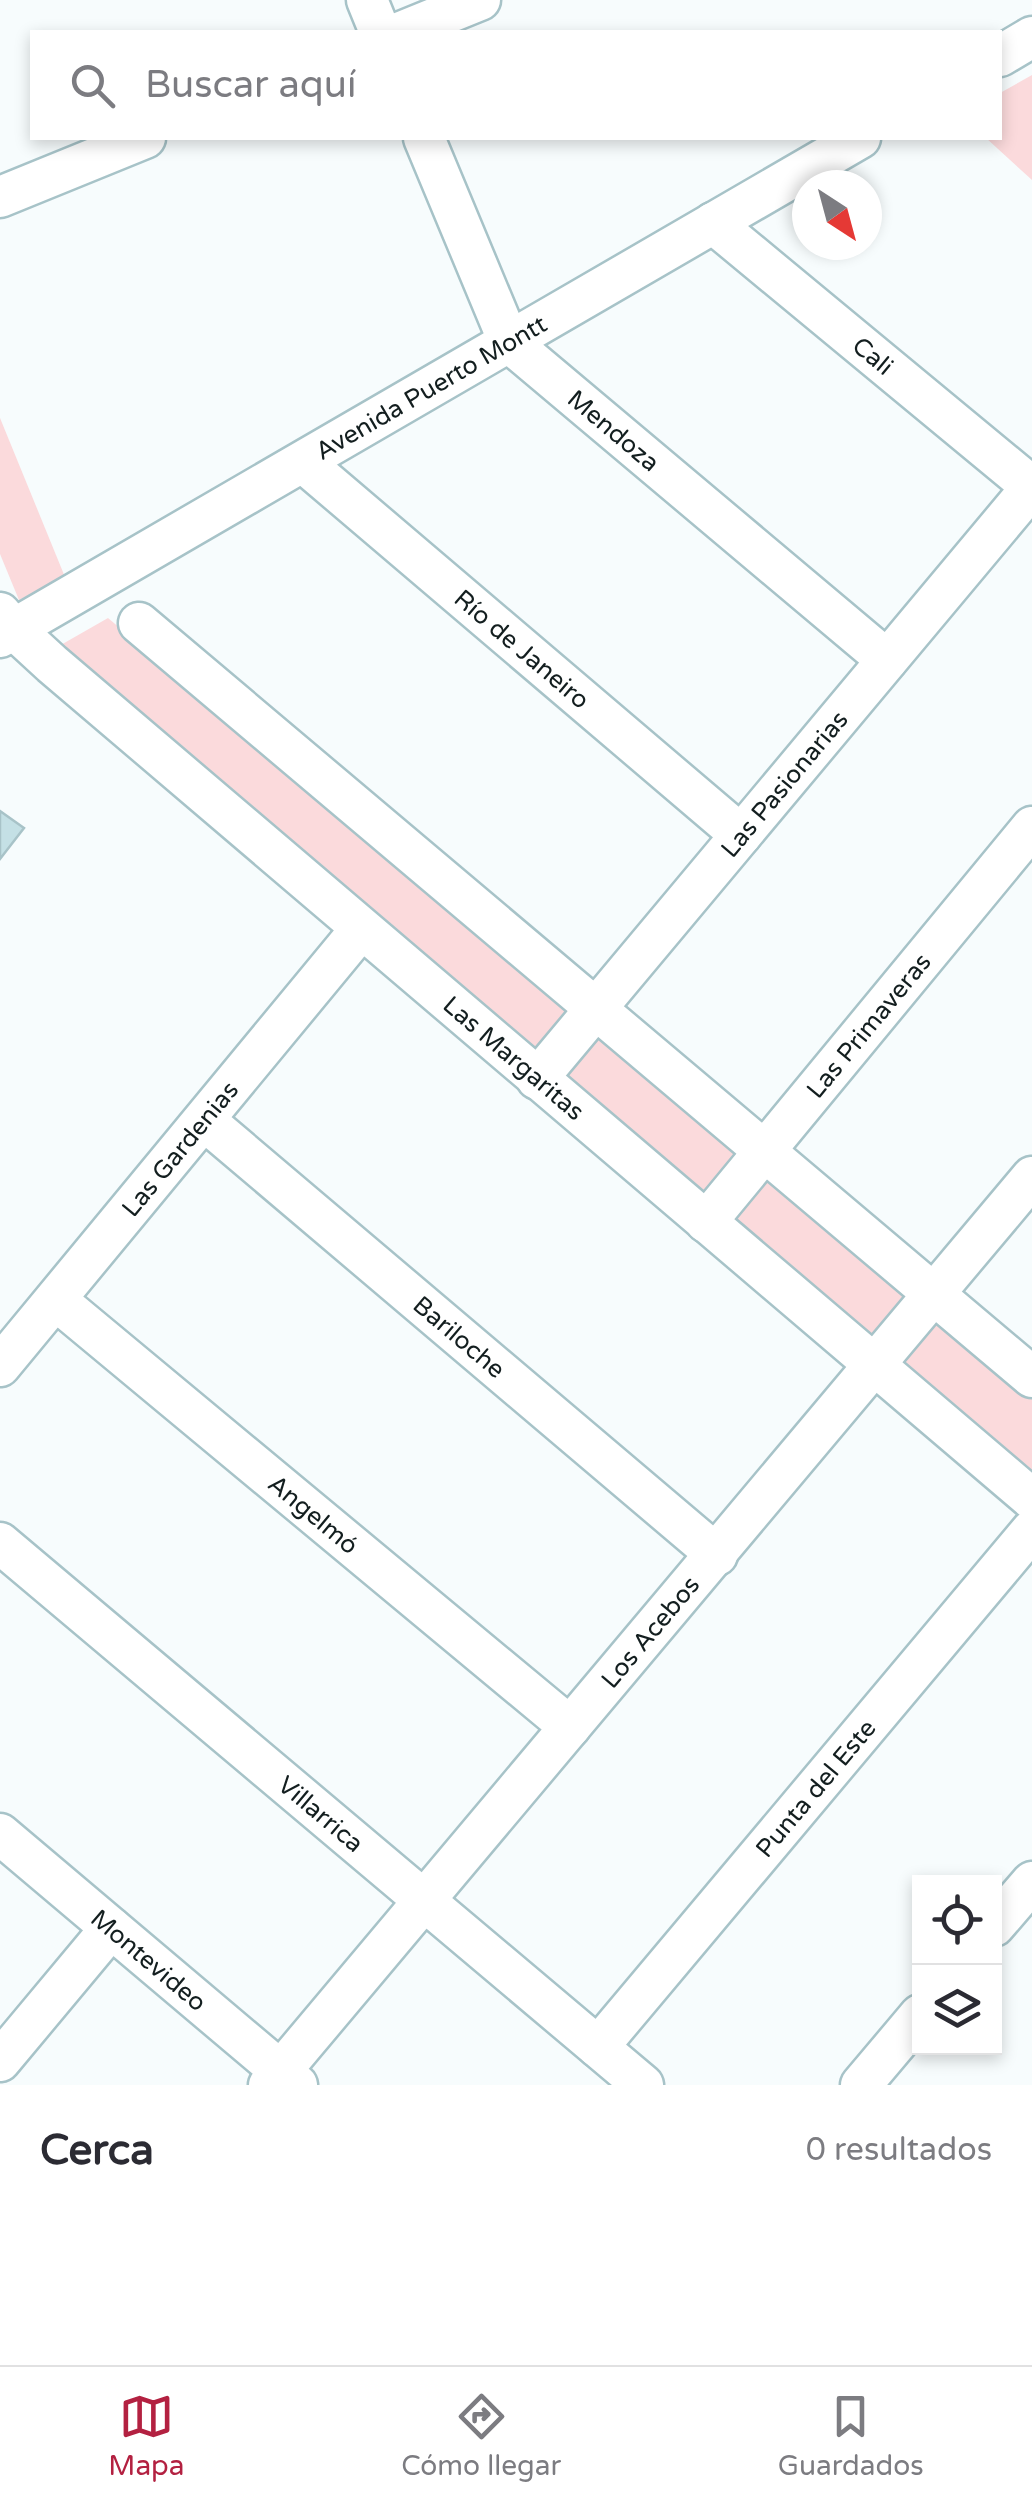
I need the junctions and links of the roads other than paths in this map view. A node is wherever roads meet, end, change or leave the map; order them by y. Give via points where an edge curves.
1 (367, 0) edge
2 (480, 0) edge
3 (379, 30) edge
4 (406, 30) edge
5 (1032, 37) edge
6 (1002, 55) edge
7 (140, 140) edge
8 (425, 140) edge
9 (857, 140) edge
10 (0, 197) edge
11 (714, 222) junction
12 (509, 342) junction
13 (303, 462) junction
14 (1032, 487) edge
15 (138, 623) dead end
16 (5, 626) edge
17 (887, 660) junction
18 (1032, 827) edge
19 (741, 835) junction
20 (361, 929) junction
21 (596, 1009) junction
22 (537, 1078) junction
23 (204, 1120) junction
24 (765, 1152) junction
25 (1032, 1178) edge
26 (706, 1222) junction
27 (935, 1295) junction
28 (56, 1300) junction
29 (0, 1366) edge
30 (875, 1366) junction
31 (1032, 1377) edge
32 (1032, 1499) edge
33 (1032, 1530) edge
34 (0, 1543) edge
35 (717, 1554) junction
36 (570, 1728) junction
37 (0, 1834) edge
38 (1032, 1882) edge
39 (424, 1901) junction
40 (1002, 1917) edge
41 (111, 1928) junction
42 (912, 2024) edge
43 (598, 2047) junction
44 (0, 2060) edge
45 (282, 2080) edge
46 (643, 2085) edge
47 (861, 2085) edge

1 - 3 street
2 - 4 street
5 - 6 street
7 - 10 street
8 - 12 street, Mendoza
9 - 11 street, Avenida Puerto Montt
11 - 12 street, Avenida Puerto Montt
11 - 14 street, Cali
12 - 13 street, Avenida Puerto Montt
12 - 17 street, Mendoza
13 - 16 street, Avenida Puerto Montt
13 - 19 street, Río de Janeiro
14 - 17 street, Las Pasionarias
15 - 21 street
16 - 20 street, Las Margaritas
17 - 19 street, Las Pasionarias
18 - 24 street, Las Primaveras
19 - 21 street, Las Pasionarias
20 - 22 street, Las Margaritas
20 - 23 street, Las Gardenias
21 - 22 street, Las Pasionarias
21 - 24 street
22 - 26 street, Las Margaritas
23 - 28 street, Las Gardenias
23 - 35 street, Bariloche
24 - 26 street, Las Primaveras
24 - 27 street
25 - 27 street, Los Acebos
26 - 30 street, Las Margaritas
27 - 30 street, Los Acebos
27 - 31 street
28 - 29 street, Las Gardenias
28 - 36 street, Angelmó
30 - 32 street, Las Margaritas
30 - 35 street, Los Acebos
33 - 43 street, Punta del Este
34 - 39 street, Villarrica
35 - 36 street, Los Acebos
36 - 39 street, Los Acebos
37 - 41 street, Montevideo
38 - 40 street
39 - 43 street, Villarrica
39 - 45 street, Los Acebos
41 - 44 street
41 - 45 street, Montevideo
42 - 47 street
43 - 46 street, Villarrica

